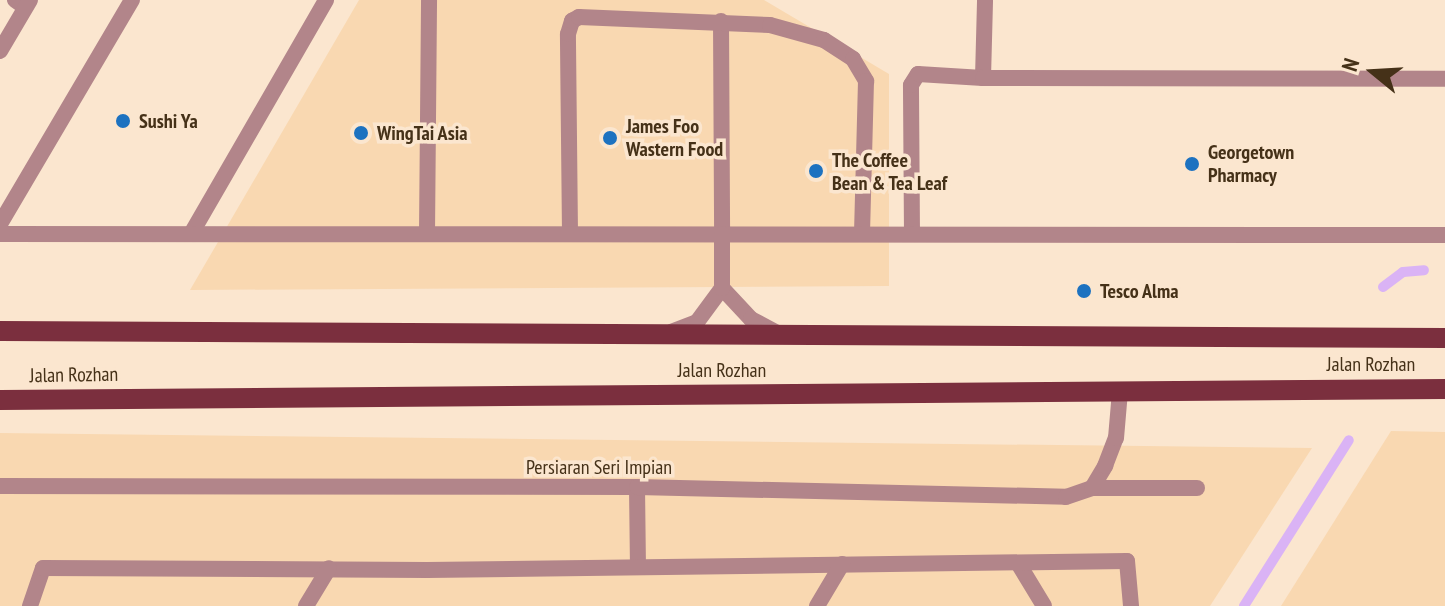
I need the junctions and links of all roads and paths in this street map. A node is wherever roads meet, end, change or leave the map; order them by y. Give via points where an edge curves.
1 (132, 0) edge
2 (326, 0) edge
3 (429, 0) edge
4 (985, 0) edge
5 (23, 2) edge
6 (721, 21) junction
7 (0, 51) edge
8 (983, 78) junction
9 (1445, 79) edge
10 (0, 224) edge
11 (0, 234) edge
12 (191, 234) junction
13 (427, 234) junction
14 (570, 234) junction
15 (722, 234) junction
16 (862, 234) junction
17 (912, 234) junction
18 (1445, 235) edge
19 (722, 288) junction
20 (0, 331) edge
21 (666, 334) junction
22 (781, 335) junction
23 (1445, 338) edge
24 (1445, 389) edge
25 (1120, 391) junction
26 (0, 400) edge
27 (0, 486) edge
28 (637, 487) junction
29 (1092, 488) junction
30 (1197, 488) dead end
31 (1018, 563) junction
32 (842, 564) junction
33 (638, 567) junction
34 (329, 568) junction
35 (30, 606) edge
36 (306, 606) edge
37 (817, 606) edge
38 (1044, 606) edge
39 (1131, 606) edge

1 - 10 street
2 - 12 street
3 - 13 street
4 - 8 street
5 - 7 street
6 - 14 street via 572,21
6 - 15 street
6 - 16 street via 770,25 824,40 853,59 866,81
8 - 9 street
8 - 17 street via 914,77
11 - 12 street
12 - 13 street
13 - 14 street
14 - 15 street
15 - 16 street
15 - 19 street
16 - 17 street
17 - 18 street
19 - 21 street via 697,322
19 - 22 street via 751,319
20 - 21 main road, Jalan Rozhan
21 - 22 main road, Jalan Rozhan
22 - 23 main road, Jalan Rozhan
24 - 25 main road, Jalan Rozhan
25 - 26 main road, Jalan Rozhan
25 - 29 street via 1116,438
27 - 28 street, Persiaran Seri Impian
28 - 29 street, Persiaran Seri Impian via 1066,497
28 - 33 street
29 - 30 street, Persiaran Seri Impian
31 - 32 street
31 - 38 street
31 - 39 street via 1127,561
32 - 33 street
32 - 37 street
33 - 34 street
34 - 35 street via 43,568
34 - 36 street

